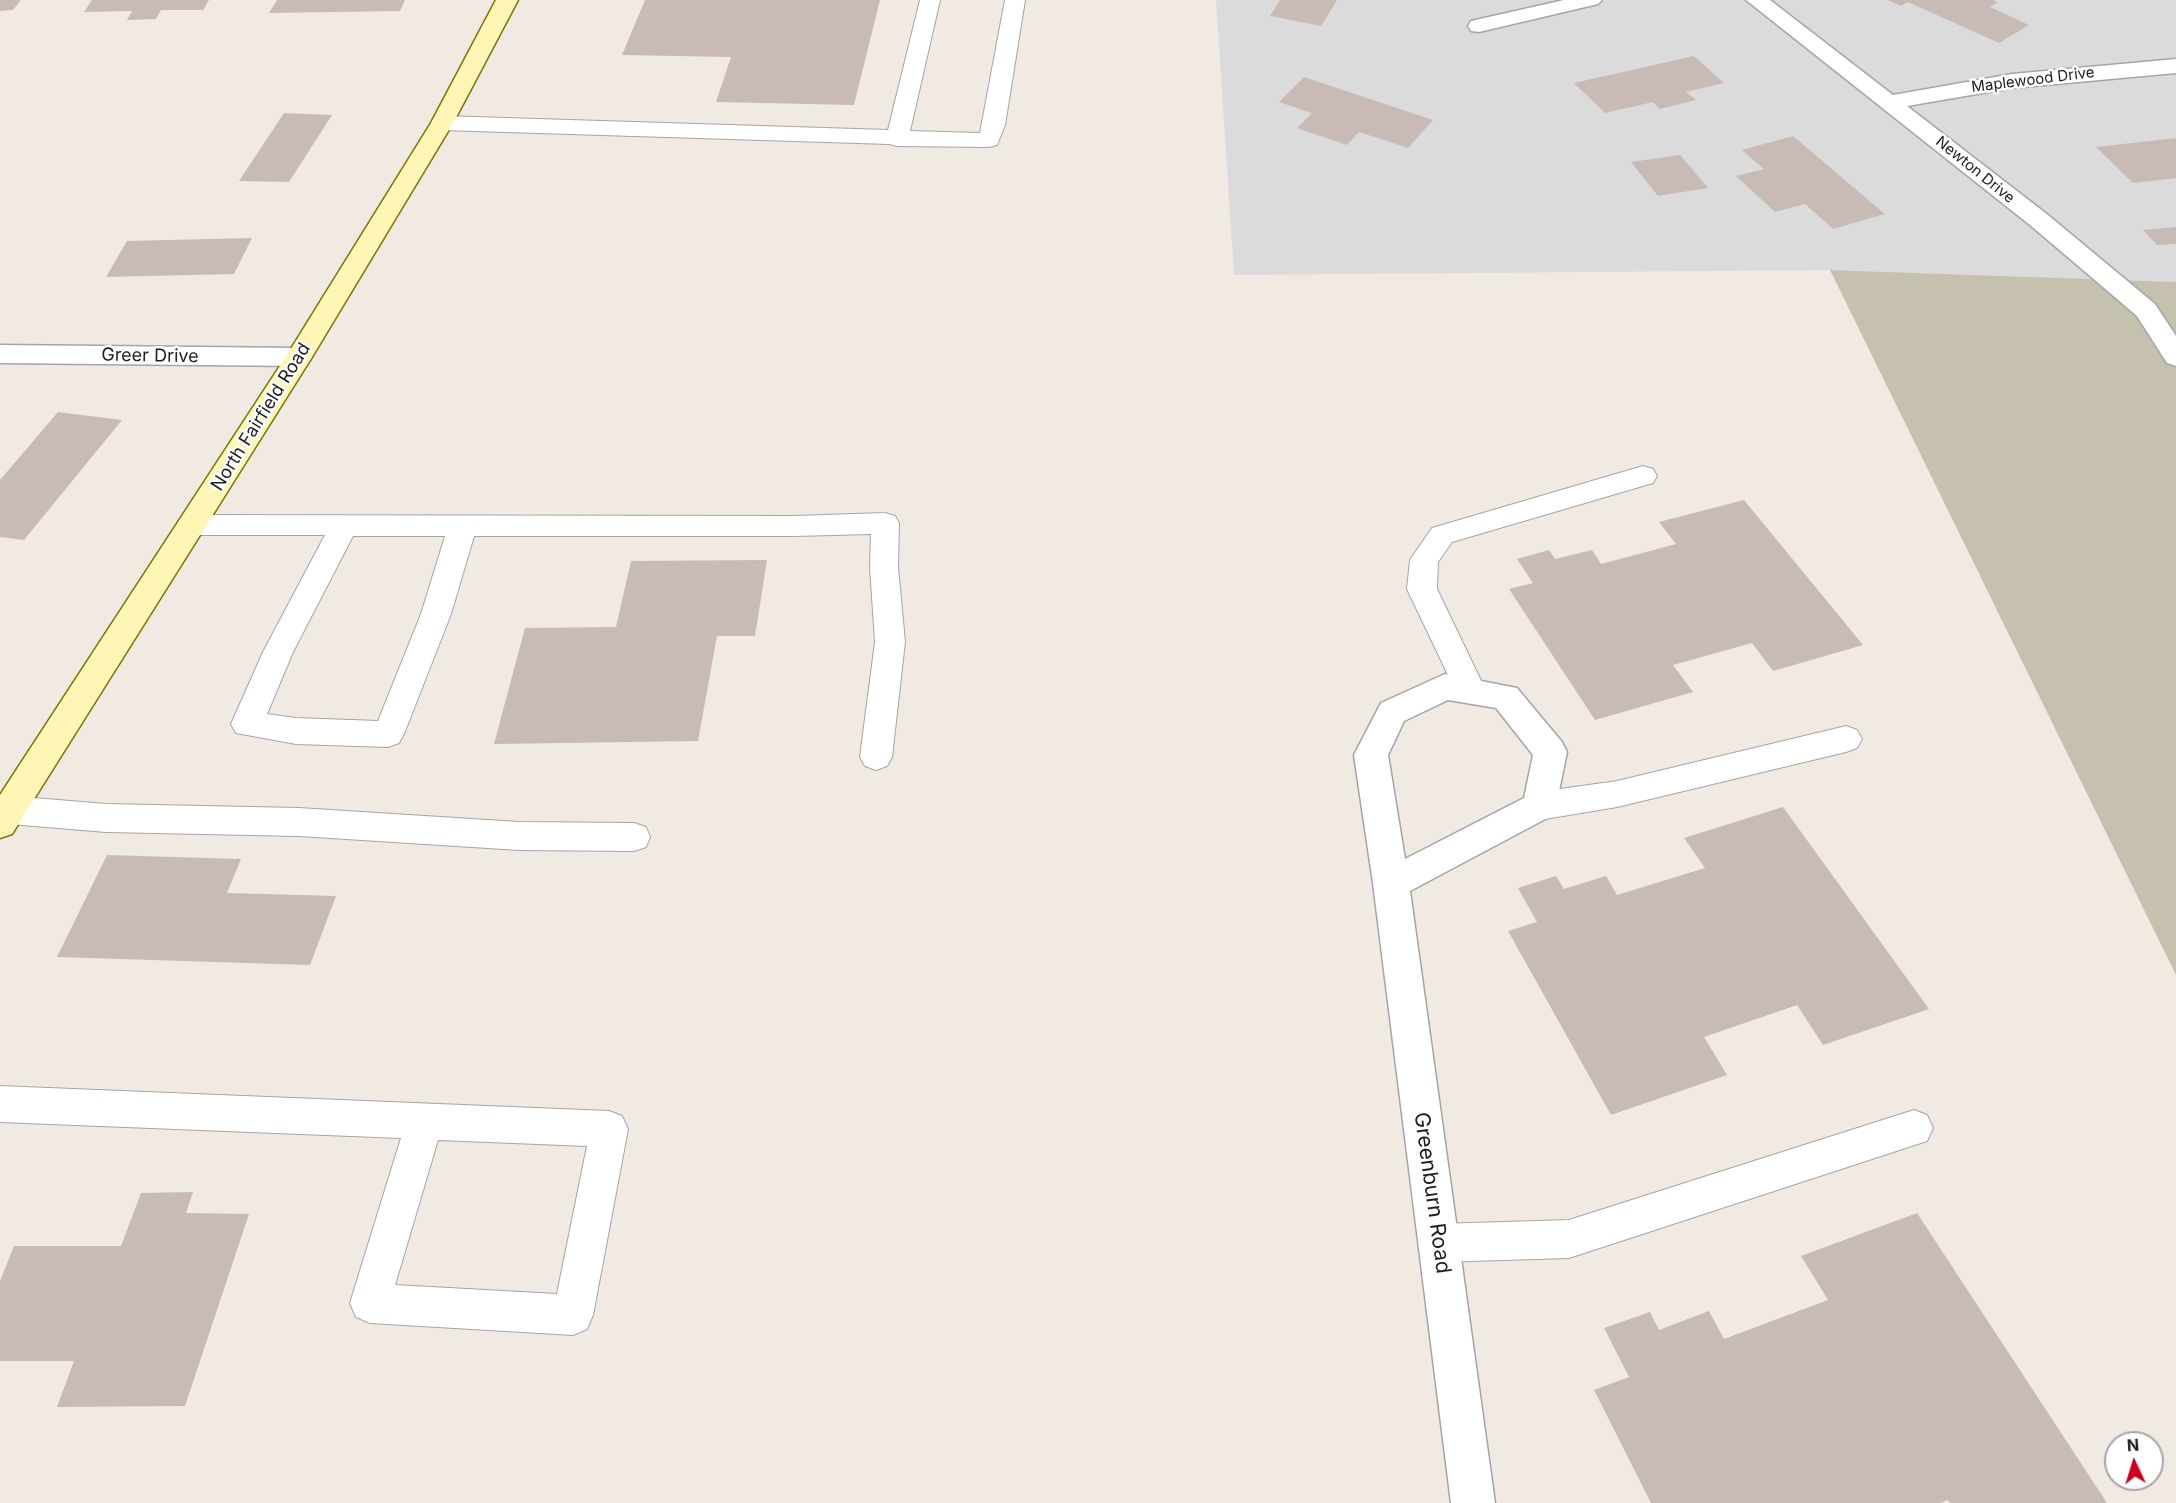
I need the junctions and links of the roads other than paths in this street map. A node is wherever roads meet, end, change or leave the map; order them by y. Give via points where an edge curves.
1 (507, 0) edge
2 (930, 0) edge
3 (1015, 0) edge
4 (1591, 0) edge
5 (1757, 0) edge
6 (1479, 26) dead end
7 (2176, 66) edge
8 (1890, 102) junction
9 (442, 123) junction
10 (897, 139) junction
11 (0, 354) edge
12 (299, 357) junction
13 (2176, 357) edge
14 (1643, 476) dead end
15 (345, 524) junction
16 (463, 524) junction
17 (192, 525) junction
18 (1471, 691) junction
19 (1846, 739) dead end
20 (876, 757) dead end
21 (1539, 806) junction
22 (5, 817) edge
23 (634, 837) dead end
24 (1391, 884) junction
25 (0, 1104) edge
26 (425, 1122) junction
27 (1914, 1128) dead end
28 (1438, 1243) junction
29 (1473, 1503) edge

1 - 9 main road, North Fairfield Road
2 - 10 lane
3 - 10 lane via 989,140
4 - 6 street
5 - 8 street, Newton Drive
7 - 8 street, Maplewood Drive via 2012,81
8 - 13 street, Newton Drive via 2146,310
9 - 10 lane
9 - 12 main road, North Fairfield Road
11 - 12 street, Greer Drive
12 - 17 main road, North Fairfield Road
14 - 18 lane via 1442,535 1424,560 1422,589
15 - 16 lane
15 - 16 lane via 278,652 247,724 296,731 388,734 436,614
15 - 17 lane
16 - 20 lane via 885,523 890,642
17 - 22 main road, North Fairfield Road
18 - 21 street, Greenburn Road via 1506,697 1550,752
18 - 24 street, Greenburn Road via 1445,687 1392,712 1371,755
19 - 21 lane via 1617,794
21 - 24 street
22 - 23 lane via 298,822 519,837
24 - 28 street, Greenburn Road
25 - 26 lane
26 - 26 lane via 609,1129 573,1314 370,1303
27 - 28 lane via 1569,1239
28 - 29 street, Greenburn Road

